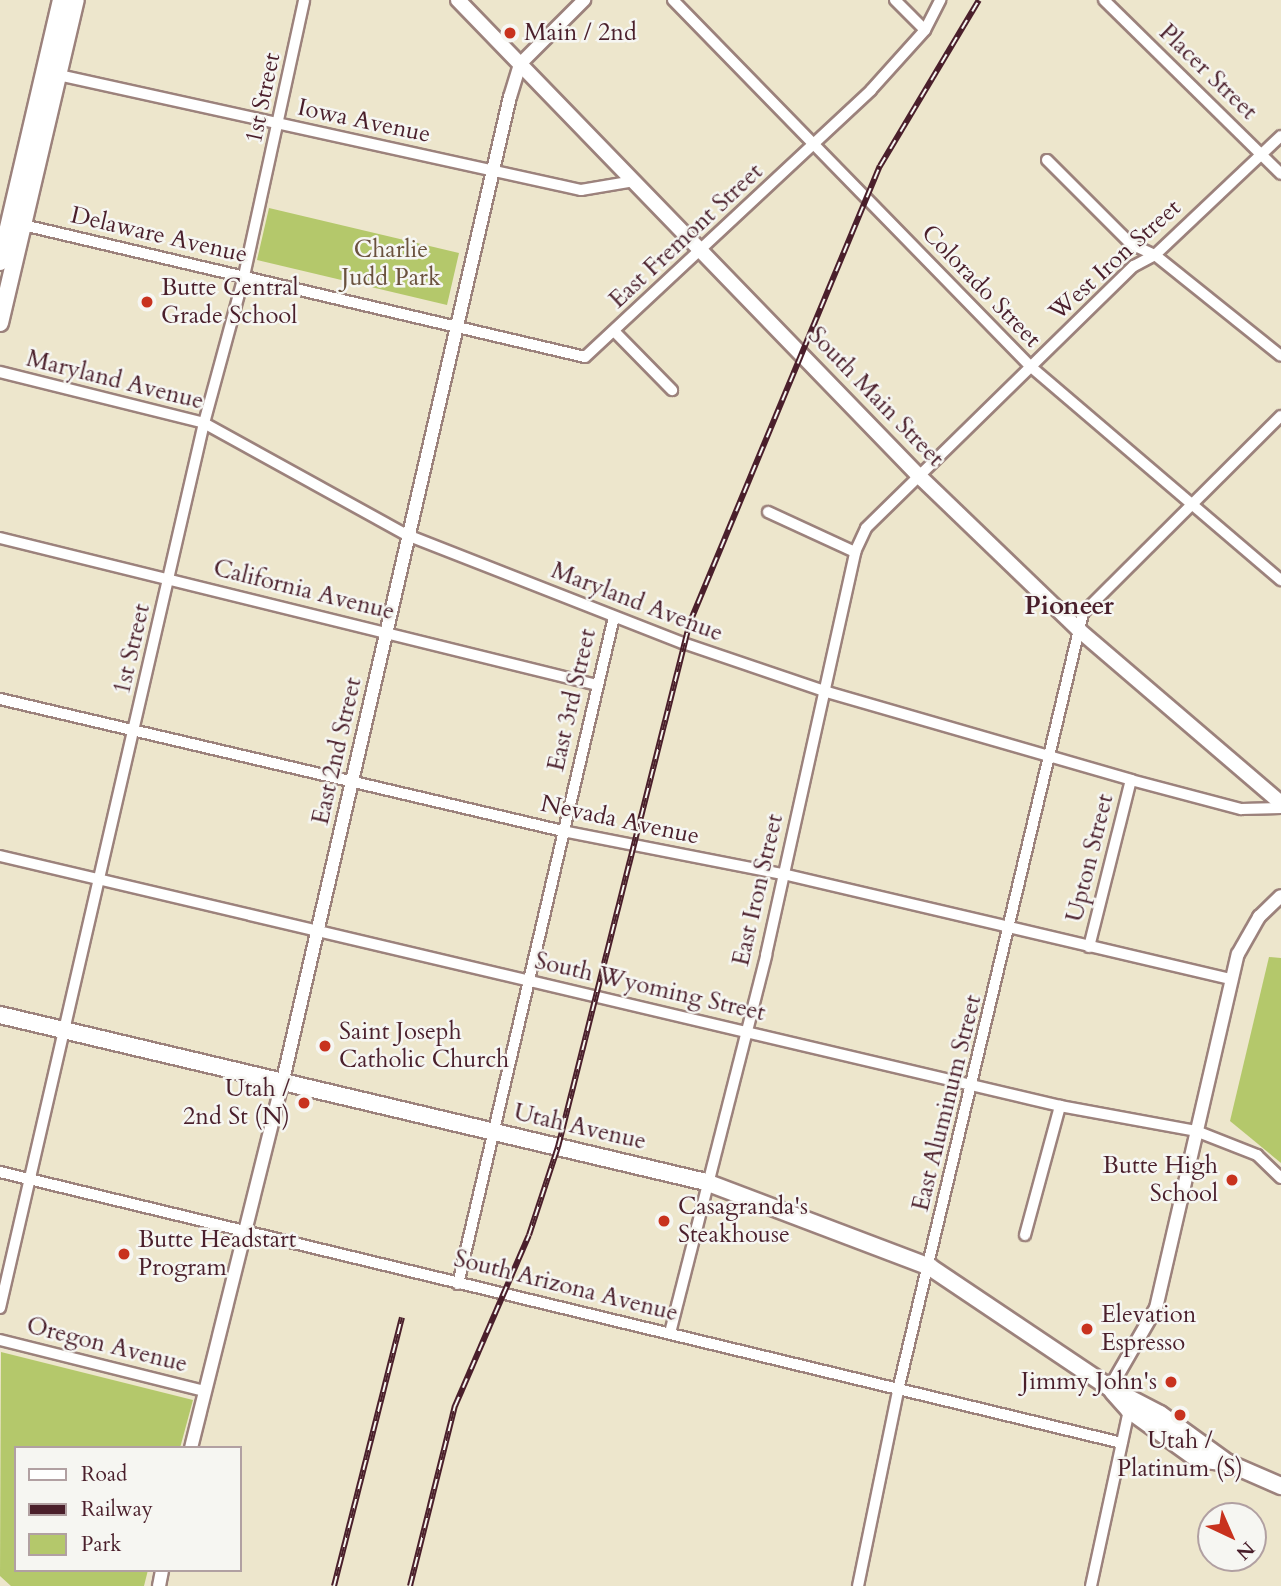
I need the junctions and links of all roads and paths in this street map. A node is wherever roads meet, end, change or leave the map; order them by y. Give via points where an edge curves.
1 (61, 0) edge
2 (76, 0) edge
3 (304, 0) edge
4 (458, 0) edge
5 (584, 0) edge
6 (673, 0) edge
7 (895, 0) edge
8 (940, 0) edge
9 (1104, 0) edge
10 (925, 30) junction
11 (520, 64) junction
12 (52, 73) junction
13 (279, 124) junction
14 (1281, 136) edge
15 (814, 146) junction
16 (1262, 155) junction
17 (1047, 160) dead end
18 (491, 170) junction
19 (1281, 174) edge
20 (634, 181) junction
21 (16, 224) junction
22 (701, 250) junction
23 (1155, 255) junction
24 (0, 262) edge
25 (244, 276) junction
26 (0, 323) edge
27 (458, 327) junction
28 (614, 331) junction
29 (1281, 356) edge
30 (585, 358) joint
31 (1030, 366) junction
32 (0, 373) edge
33 (672, 390) dead end
34 (1281, 416) edge
35 (204, 423) junction
36 (917, 474) junction
37 (1192, 505) junction
38 (768, 512) dead end
39 (407, 535) junction
40 (0, 538) edge
41 (855, 552) junction
42 (170, 580) junction
43 (1281, 580) edge
44 (614, 617) junction
45 (1079, 630) junction
46 (387, 632) junction
47 (597, 685) junction
48 (827, 692) junction
49 (0, 699) edge
50 (134, 731) junction
51 (1051, 756) junction
52 (351, 780) junction
53 (1131, 780) junction
54 (1281, 805) edge
55 (563, 831) junction
56 (0, 856) edge
57 (783, 874) junction
58 (99, 880) junction
59 (1281, 896) edge
60 (1012, 926) junction
61 (317, 928) junction
62 (1089, 947) junction
63 (1232, 979) junction
64 (528, 981) junction
65 (0, 1015) edge
66 (65, 1031) junction
67 (746, 1031) junction
68 (283, 1080) junction
69 (973, 1083) junction
70 (1060, 1106) junction
71 (494, 1131) junction
72 (1196, 1131) junction
73 (0, 1172) edge
74 (1281, 1178) edge
75 (30, 1179) junction
76 (706, 1182) junction
77 (245, 1229) junction
78 (1025, 1235) dead end
79 (930, 1267) junction
80 (457, 1284) junction
81 (0, 1308) edge
82 (670, 1333) junction
83 (0, 1340) edge
84 (899, 1386) junction
85 (1110, 1388) junction
86 (204, 1391) junction
87 (1130, 1403) junction
88 (1122, 1443) junction
89 (191, 1446) edge
90 (1228, 1463) junction
91 (1281, 1486) edge
92 (858, 1586) edge
93 (1091, 1586) edge

1 - 12 main road
2 - 12 main road
3 - 13 street, 1st Street
4 - 11 main road, South Main Street
5 - 11 street
6 - 15 street, Colorado Street
7 - 10 street
8 - 10 street, East Fremont Street
9 - 16 street, Placer Street
10 - 15 street, East Fremont Street
11 - 18 street, East 2nd Street
11 - 20 main road, South Main Street
12 - 13 street, Iowa Avenue
12 - 21 main road
13 - 18 street, Iowa Avenue
13 - 25 street, 1st Street
14 - 16 street, West Iron Street
15 - 22 street, East Fremont Street
15 - 31 street, Colorado Street
16 - 19 street, Placer Street
16 - 23 street, West Iron Street
17 - 23 street via 1131,244
18 - 20 street, Iowa Avenue via 581,190
18 - 27 street, East 2nd Street
20 - 22 main road, South Main Street
21 - 24 main road
21 - 25 street, Delaware Avenue
21 - 26 main road
22 - 28 street, East Fremont Street
22 - 36 main road, South Main Street
23 - 29 street
23 - 31 street, West Iron Street via 1134,266
25 - 27 street, Delaware Avenue
25 - 35 street, 1st Street
27 - 30 street, Delaware Avenue
27 - 39 street, East 2nd Street
28 - 30 street, East Fremont Street
28 - 33 street
31 - 36 street, West Iron Street
31 - 37 street, Colorado Street
32 - 35 street, Maryland Avenue
34 - 37 street, East Aluminum Street
35 - 39 street, Maryland Avenue
35 - 42 street, 1st Street
36 - 41 street, East Iron Street via 866,528
36 - 45 main road, South Main Street
37 - 43 street, Colorado Street
37 - 45 street, East Aluminum Street via 1083,613
38 - 41 street
39 - 44 street, Maryland Avenue
39 - 46 street, East 2nd Street
40 - 42 street, California Avenue
41 - 48 street, East Iron Street
42 - 46 street, California Avenue
42 - 50 street, 1st Street
44 - 47 street, East 3rd Street
44 - 48 street, Maryland Avenue
45 - 51 street, East Aluminum Street
45 - 54 main road, South Main Street
46 - 47 street, California Avenue
46 - 52 street, East 2nd Street
47 - 55 street, East 3rd Street
48 - 51 street, Maryland Avenue
48 - 57 street, East Iron Street
49 - 50 street, Nevada Avenue
50 - 52 street, Nevada Avenue
50 - 58 street, 1st Street
51 - 53 street, Maryland Avenue
51 - 60 street, East Aluminum Street
52 - 55 street, Nevada Avenue
52 - 61 street, East 2nd Street
53 - 54 street, Maryland Avenue via 1241,809
53 - 62 street, Upton Street
55 - 57 street, Nevada Avenue
55 - 64 street, East 3rd Street
56 - 58 street, South Wyoming Street
57 - 60 street, Nevada Avenue
57 - 67 street, East Iron Street
58 - 61 street, South Wyoming Street
58 - 66 street, 1st Street
59 - 63 street via 1246,936
60 - 62 street, Nevada Avenue
60 - 69 street, East Aluminum Street
61 - 64 street, South Wyoming Street
61 - 68 street, East 2nd Street
62 - 63 street, Nevada Avenue
63 - 72 street
64 - 67 street, South Wyoming Street
64 - 71 street, East 3rd Street
65 - 66 main road, Utah Avenue
66 - 68 main road, Utah Avenue
66 - 75 street, 1st Street
67 - 69 street, South Wyoming Street
67 - 76 street, East Iron Street
68 - 71 main road, Utah Avenue
68 - 77 street, East 2nd Street
69 - 70 street, South Wyoming Street
69 - 79 street, East Aluminum Street
70 - 72 street, South Wyoming Street
70 - 78 street
71 - 76 main road, Utah Avenue
71 - 80 street, East 3rd Street
72 - 74 street, South Wyoming Street via 1257,1155
72 - 85 street via 1156,1308
73 - 75 street, South Arizona Avenue
75 - 77 street, South Arizona Avenue
75 - 81 street, 1st Street
76 - 79 main road, Utah Avenue
76 - 82 street, East Iron Street
77 - 80 street, South Arizona Avenue
77 - 86 street, East 2nd Street
79 - 84 street, East Aluminum Street
79 - 85 main road, Utah Avenue
80 - 82 street, South Arizona Avenue
82 - 84 street, South Arizona Avenue
83 - 86 street, Oregon Avenue
84 - 88 street, South Arizona Avenue
84 - 92 street, East Aluminum Street
85 - 87 main road, Utah Avenue
86 - 89 street, East 2nd Street
87 - 88 street
87 - 90 main road, Utah Avenue
87 - 90 main road, Utah Avenue via 1197,1459
88 - 93 street
90 - 91 main road

